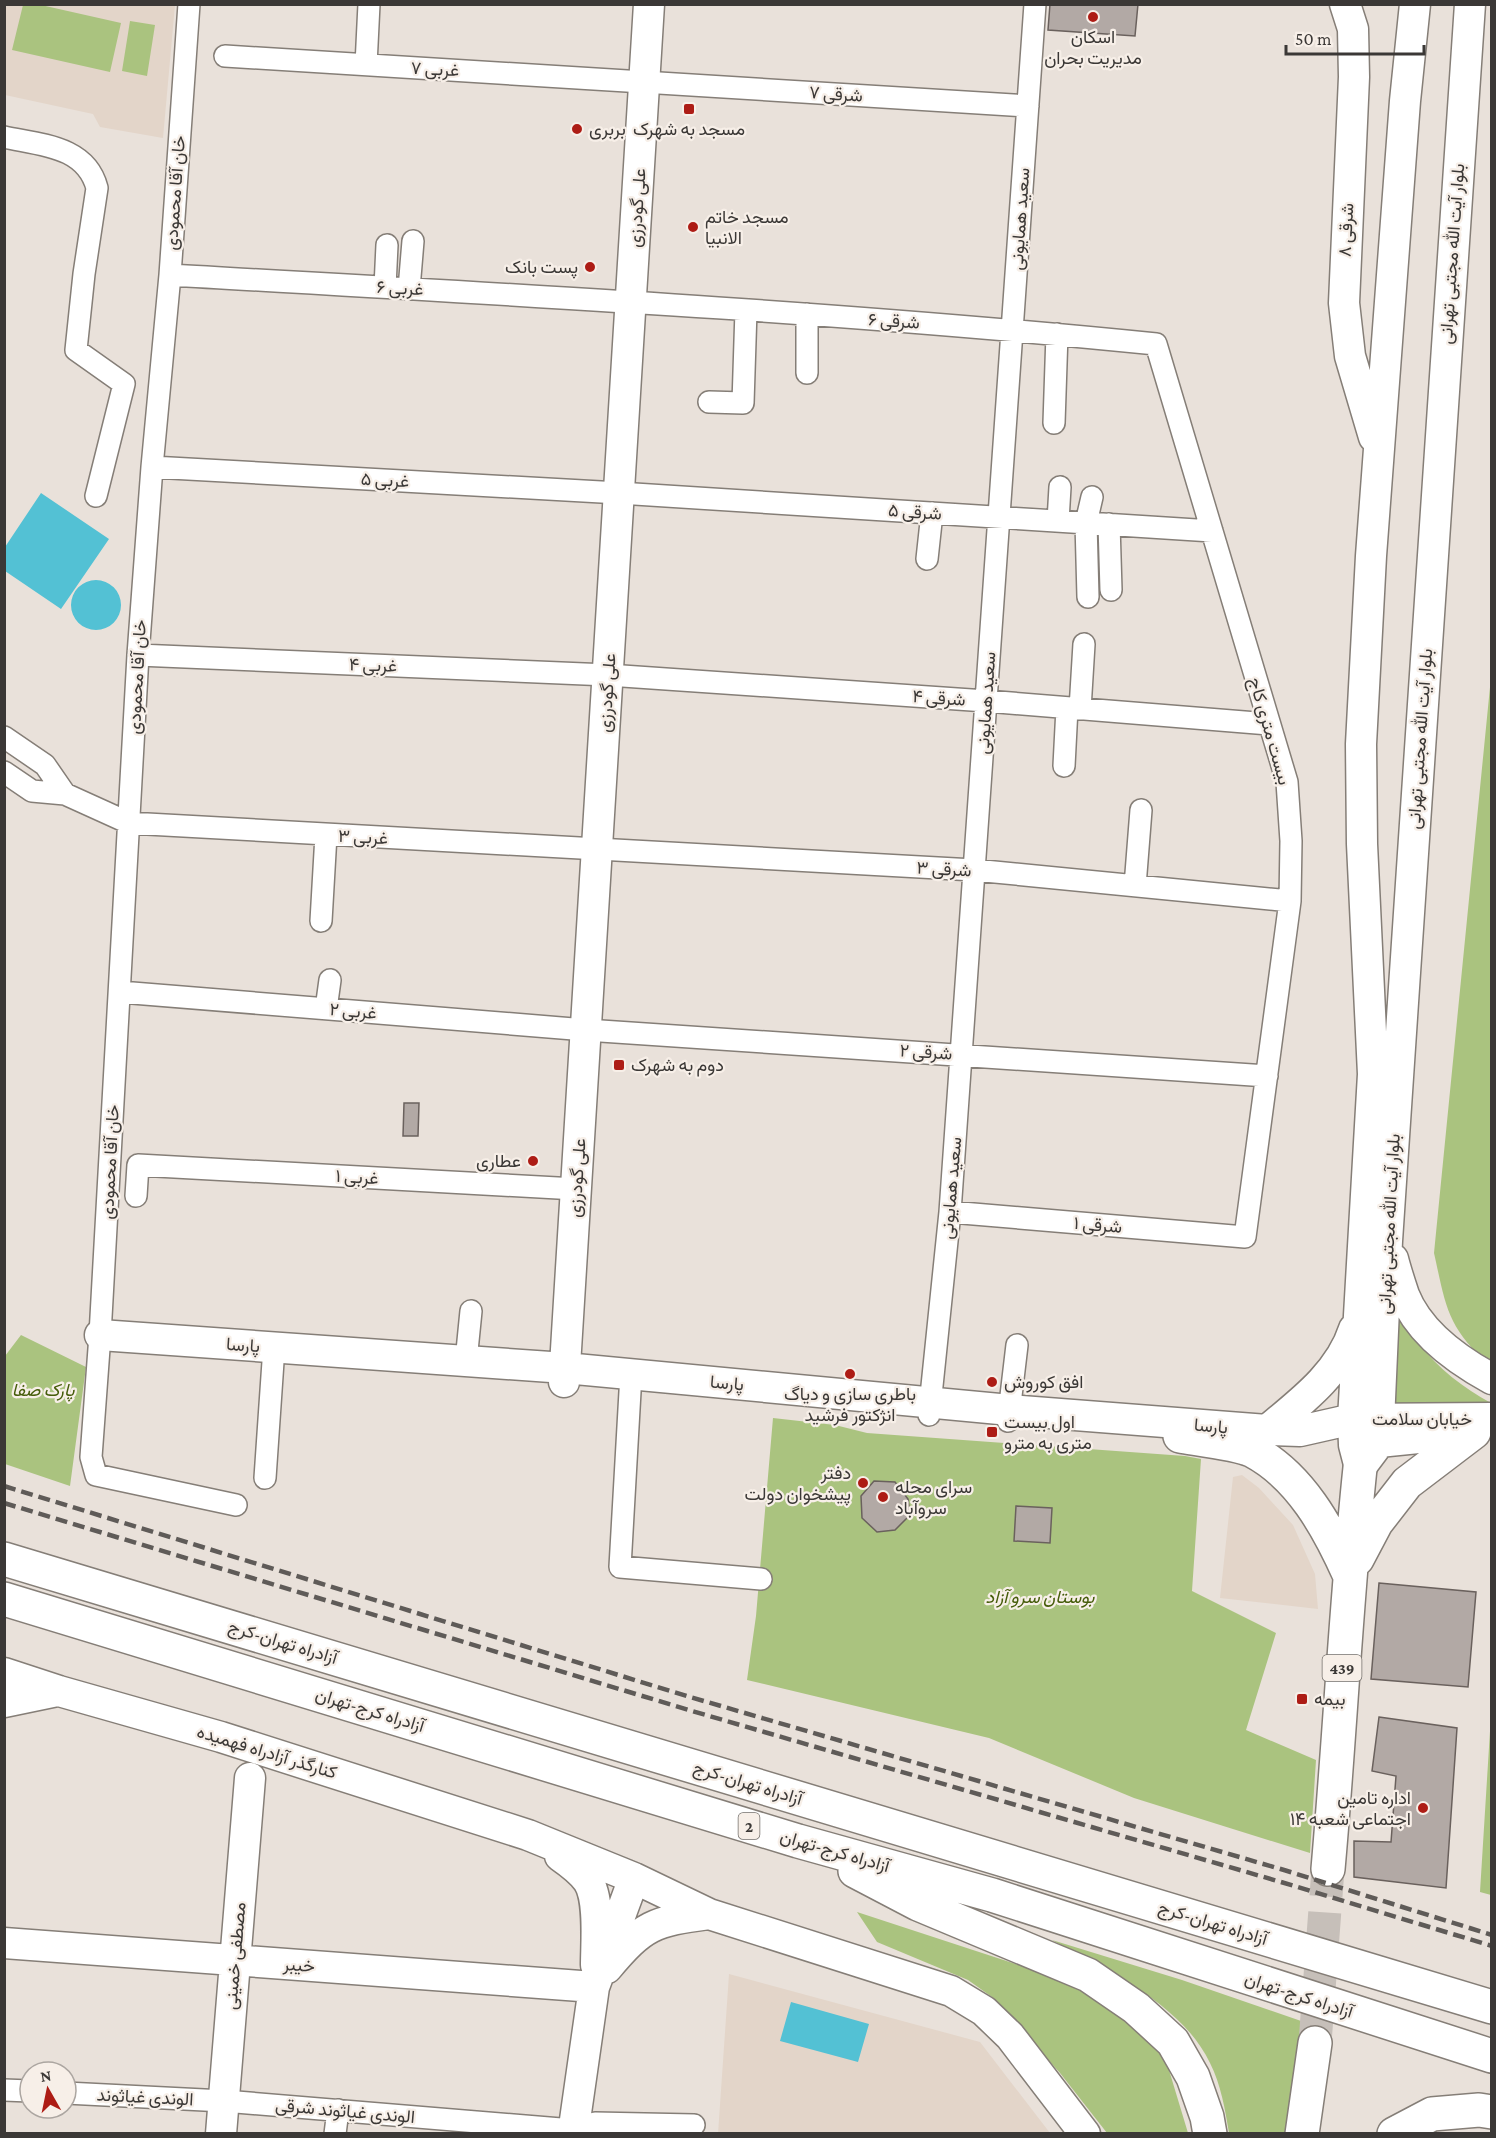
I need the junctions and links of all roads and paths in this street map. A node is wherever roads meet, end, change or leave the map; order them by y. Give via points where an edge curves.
1 (189, 4) edge
2 (369, 4) edge
3 (649, 4) edge
4 (1035, 4) edge
5 (1345, 4) edge
6 (1415, 4) edge
7 (1470, 4) edge
8 (225, 56) dead end
9 (366, 65) junction
10 (645, 81) junction
11 (1028, 106) junction
12 (4, 137) edge
13 (413, 241) dead end
14 (387, 245) dead end
15 (170, 275) junction
16 (385, 287) junction
17 (409, 289) junction
18 (631, 301) junction
19 (746, 310) junction
20 (807, 314) junction
21 (1012, 330) junction
22 (1057, 334) junction
23 (1156, 344) joint
24 (807, 373) dead end
25 (709, 402) dead end
26 (1054, 423) dead end
27 (1379, 453) junction
28 (152, 467) junction
29 (1060, 487) dead end
30 (619, 493) junction
31 (96, 495) dead end
32 (1092, 497) dead end
33 (932, 513) junction
34 (999, 517) junction
35 (1058, 521) junction
36 (1086, 523) junction
37 (1109, 525) junction
38 (1212, 531) junction
39 (927, 559) dead end
40 (1111, 590) dead end
41 (1088, 597) dead end
42 (1084, 644) dead end
43 (138, 655) junction
44 (608, 675) junction
45 (986, 701) junction
46 (1074, 709) junction
47 (1269, 724) junction
48 (4, 736) edge
49 (1064, 766) dead end
50 (4, 772) edge
51 (65, 794) junction
52 (1141, 810) dead end
53 (129, 823) junction
54 (326, 835) junction
55 (597, 850) junction
56 (974, 870) junction
57 (1136, 886) junction
58 (1290, 901) junction
59 (321, 921) dead end
60 (330, 980) dead end
61 (120, 992) junction
62 (326, 1009) junction
63 (586, 1030) junction
64 (961, 1055) junction
65 (1266, 1076) junction
66 (576, 1189) junction
67 (136, 1196) dead end
68 (950, 1212) junction
69 (1245, 1238) joint
70 (1387, 1240) junction
71 (471, 1311) dead end
72 (1360, 1312) junction
73 (100, 1343) junction
74 (1017, 1345) dead end
75 (273, 1355) junction
76 (466, 1361) junction
77 (565, 1375) junction
78 (1491, 1379) edge
79 (630, 1381) junction
80 (930, 1408) junction
81 (1009, 1416) junction
82 (1486, 1428) edge
83 (1267, 1430) junction
84 (1180, 1436) junction
85 (1358, 1440) junction
86 (265, 1478) dead end
87 (236, 1505) dead end
88 (4, 1559) edge
89 (1349, 1574) junction
90 (761, 1579) dead end
91 (4, 1599) edge
92 (4, 1673) edge
93 (59, 1691) junction
94 (4, 1702) edge
95 (221, 1737) junction
96 (292, 1760) junction
97 (250, 1778) junction
98 (528, 1835) junction
99 (798, 1840) junction
100 (1328, 1869) tunnel mouth
101 (634, 1878) junction
102 (709, 1914) junction
103 (4, 1943) edge
104 (235, 1960) junction
105 (596, 1983) junction
106 (1491, 2007) edge
107 (1315, 2043) tunnel mouth
108 (1491, 2056) edge
109 (78, 2094) edge
110 (224, 2101) junction
111 (338, 2110) junction
112 (1491, 2112) edge
113 (449, 2126) edge
114 (694, 2126) dead end
115 (573, 2132) edge
116 (221, 2133) edge
117 (335, 2133) edge
118 (1085, 2133) edge
119 (1210, 2133) edge
120 (1302, 2133) edge
121 (1394, 2133) edge

1 - 15 street, خان آقا محمودی
2 - 9 street
3 - 10 street, علی گودرزی
4 - 11 street, سعید همایونی
5 - 27 street, ۸ شرقی via 1353,29 1354,77 1344,303 1350,356
6 - 27 street, بلوار آیت الله مجتبی تهرانی
7 - 70 street, بلوار آیت الله مجتبی تهرانی
8 - 9 street, ۷ غربی
9 - 10 street, ۷ غربی
10 - 11 street, ۷ شرقی
10 - 18 street, علی گودرزی
11 - 21 street, سعید همایونی
12 - 31 street via 68,152 94,175 97,188 76,350 124,384
13 - 17 street
14 - 16 street
15 - 16 street, ۶ غربی
15 - 28 street, خان آقا محمودی
16 - 17 street, ۶ غربی
17 - 18 street, ۶ غربی
18 - 19 street, ۶ شرقی
18 - 30 street, علی گودرزی
19 - 20 street, ۶ شرقی
19 - 25 street via 743,403
20 - 21 street, ۶ شرقی
20 - 24 street
21 - 22 street, ۶ شرقی
21 - 34 street, سعید همایونی
22 - 23 street, ۶ شرقی
22 - 26 street
23 - 38 street, بیست متری کاج
27 - 72 street, بلوار آیت الله مجتبی تهرانی via 1361,744 1373,1074
28 - 30 street, ۵ غربی
28 - 43 street, خان آقا محمودی
29 - 35 street
30 - 33 street, ۵ شرقی
30 - 44 street, علی گودرزی
32 - 36 street
33 - 34 street, ۵ شرقی
33 - 39 street
34 - 35 street, ۵ شرقی
34 - 45 street, سعید همایونی
35 - 36 street, ۵ شرقی
36 - 37 street, ۵ شرقی
36 - 41 street
37 - 38 street, ۵ شرقی
37 - 40 street
38 - 47 street, بیست متری کاج
42 - 46 street
43 - 44 street, ۴ غربی
43 - 53 street, خان آقا محمودی
44 - 45 street, ۴ شرقی
44 - 55 street, علی گودرزی
45 - 46 street, ۴ شرقی
45 - 56 street, سعید همایونی
46 - 47 street, ۴ شرقی
46 - 49 street
47 - 58 street, بیست متری کاج via 1287,782
48 - 51 street via 45,765
50 - 51 street via 32,791
51 - 53 street
52 - 57 street
53 - 54 street, ۳ غربی
53 - 61 street, خان آقا محمودی
54 - 55 street, ۳ غربی
54 - 59 street
55 - 56 street, ۳ شرقی
55 - 63 street, علی گودرزی
56 - 57 street, ۳ شرقی
56 - 64 street, سعید همایونی
57 - 58 street, ۳ شرقی
58 - 65 street, بیست متری کاج
60 - 62 street
61 - 62 street, ۲ غربی
61 - 73 street, خان آقا محمودی
62 - 63 street, ۲ غربی
63 - 64 street, ۲ شرقی
63 - 66 street, علی گودرزی
64 - 65 street, ۲ شرقی
64 - 68 street, سعید همایونی
65 - 69 street, بیست متری کاج
66 - 67 street, ۱ غربی via 138,1165
66 - 77 street, علی گودرزی
68 - 69 street, ۱ شرقی
68 - 80 street, سعید همایونی
70 - 78 street via 1405,1297 1428,1334
70 - 85 street, بلوار آیت الله مجتبی تهرانی
71 - 76 street
72 - 83 street via 1350,1343 1334,1366 1315,1390
72 - 85 street, بلوار آیت الله مجتبی تهرانی
73 - 75 street, پارسا
73 - 87 street, خان آقا محمودی via 91,1457 96,1475
74 - 81 street
75 - 76 street, پارسا
75 - 77 street, پارسا
75 - 86 street
76 - 77 street, پارسا
77 - 79 street, پارسا
79 - 80 street, پارسا
79 - 90 street via 620,1567
80 - 81 street, پارسا
81 - 83 street, پارسا
81 - 84 street, پارسا
82 - 85 street, خیابان سلامت
82 - 89 main road via 1407,1483 1376,1523
83 - 85 street, پارسا
84 - 85 street, پارسا
84 - 89 main road via 1252,1449 1286,1474 1331,1536
85 - 89 main road, 439
88 - 106 main road, آزادراه تهران-کرج / 2
89 - 100 main road, 439
91 - 99 main road, آزادراه کرج-تهران / 2
92 - 93 street, کنارگذر آزادراه فهمیده
93 - 94 street
93 - 95 street, کنارگذر آزادراه فهمیده
95 - 96 street, کنارگذر آزادراه فهمیده
95 - 97 street
96 - 97 street
96 - 98 street, کنارگذر آزادراه فهمیده
97 - 104 street, مصطفی خمینی
98 - 101 street
98 - 105 street via 573,1865 589,1882 595,1903
99 - 108 main road, آزادراه کرج-تهران / 2 via 992,1895
99 - 119 main road via 918,1904 1088,1975 1136,2008 1173,2042 1193,2077
101 - 102 street
101 - 105 street
102 - 105 street via 668,1919 642,1931
102 - 118 street via 951,1991 984,2011 1010,2036
103 - 104 street, خیبر
104 - 105 street, خیبر
104 - 110 street, مصطفی خمینی
105 - 115 street
107 - 120 main road
109 - 110 street, الوندی غیاثوند
110 - 111 street, الوندی غیاثوند شرقی
110 - 116 street, مصطفی خمینی
111 - 113 street, الوندی غیاثوند شرقی
111 - 117 street
112 - 121 main road via 1432,2114
113 - 115 street, الوندی غیاثوند شرقی
114 - 115 street, الوندی غیاثوند شرقی via 595,2123

